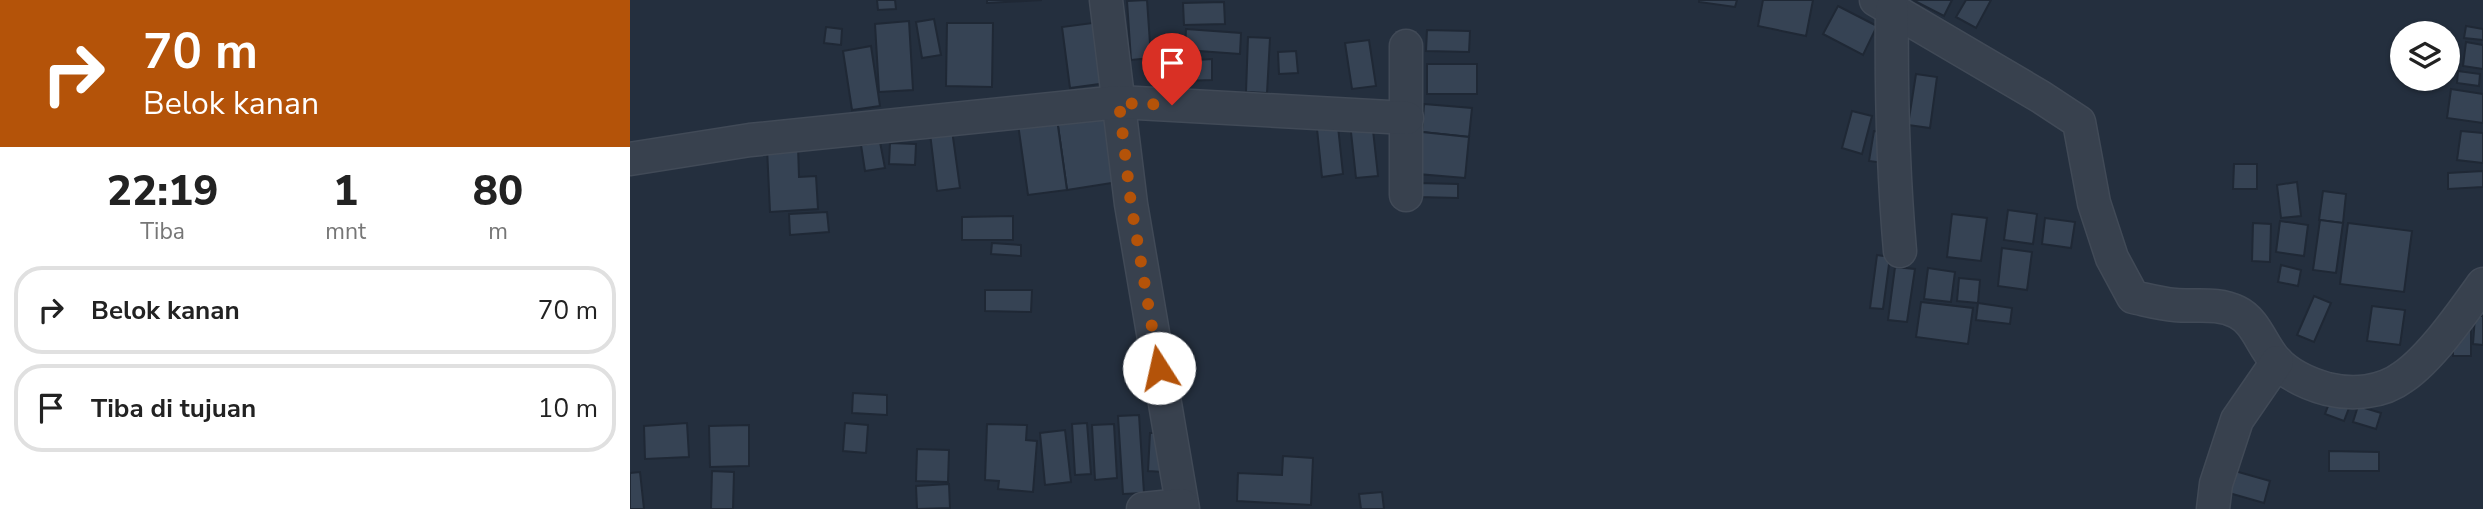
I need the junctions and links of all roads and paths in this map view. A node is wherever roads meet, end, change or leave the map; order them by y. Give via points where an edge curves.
1 (1106, 0) edge
2 (1884, 5) edge
3 (1406, 46) dead end
4 (1119, 103) junction
5 (1407, 118) junction
6 (630, 159) edge
7 (1406, 195) dead end
8 (1900, 251) dead end
9 (2483, 285) edge
10 (2277, 362) junction
11 (1182, 507) edge
12 (1143, 509) edge
13 (2213, 509) edge

1 - 4 street
2 - 8 street
2 - 10 street via 2078,122 2098,214 2112,258 2133,297 2174,305 2214,304 2237,312 2251,321
3 - 5 street
4 - 5 street
4 - 6 street via 750,140
4 - 11 street via 1131,204
5 - 7 street
9 - 10 street via 2417,363 2403,377 2381,388 2358,393 2309,384
10 - 13 street via 2237,420 2216,484
11 - 12 street

